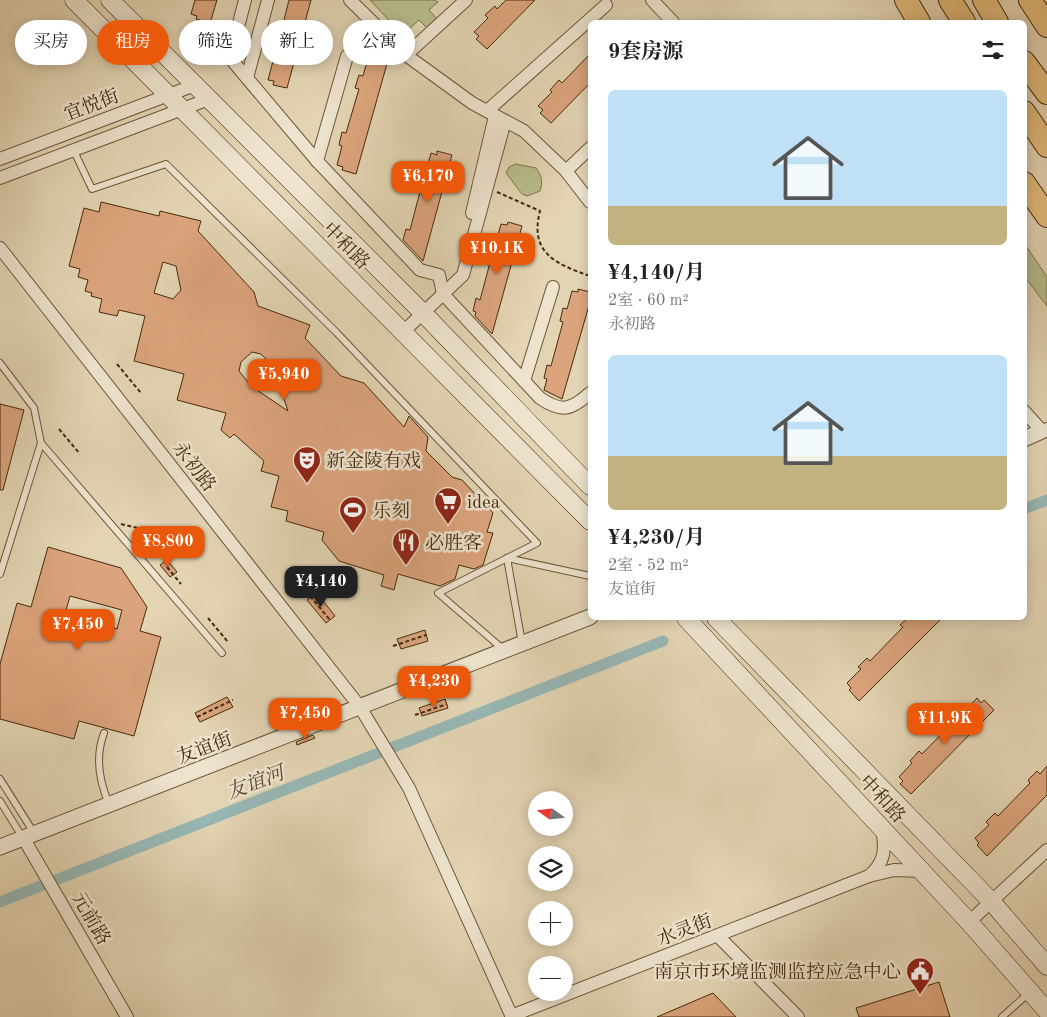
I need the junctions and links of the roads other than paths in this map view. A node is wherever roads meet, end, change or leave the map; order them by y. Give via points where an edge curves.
1 (74, 0) edge
2 (110, 0) edge
3 (245, 0) edge
4 (268, 0) edge
5 (350, 0) edge
6 (466, 0) edge
7 (652, 0) edge
8 (906, 0) edge
9 (950, 0) edge
10 (984, 0) edge
11 (1030, 0) edge
12 (606, 5) dead end
13 (370, 20) edge
14 (591, 20) edge
15 (671, 20) edge
16 (919, 20) edge
17 (963, 20) edge
18 (997, 20) edge
19 (588, 23) edge
20 (1047, 26) edge
21 (415, 47) edge
22 (415, 61) edge
23 (344, 65) edge
24 (1027, 66) edge
25 (247, 78) junction
26 (195, 85) junction
27 (1047, 94) edge
28 (168, 95) junction
29 (209, 99) junction
30 (181, 108) junction
31 (496, 116) junction
32 (1027, 116) edge
33 (1047, 146) edge
34 (74, 149) junction
35 (588, 150) edge
36 (0, 158) edge
37 (317, 161) junction
38 (566, 171) junction
39 (0, 178) edge
40 (1027, 187) edge
41 (588, 199) edge
42 (1047, 216) edge
43 (0, 248) edge
44 (454, 283) junction
45 (553, 287) dead end
46 (443, 294) junction
47 (423, 313) junction
48 (403, 332) junction
49 (0, 363) edge
50 (524, 381) junction
51 (588, 395) edge
52 (1027, 414) edge
53 (1045, 430) edge
54 (1027, 438) edge
55 (41, 443) junction
56 (588, 484) edge
57 (588, 518) edge
58 (0, 574) edge
59 (588, 576) edge
60 (588, 618) edge
61 (688, 620) edge
62 (718, 620) edge
63 (522, 644) junction
64 (504, 651) junction
65 (222, 653) dead end
66 (360, 707) junction
67 (104, 733) dead end
68 (0, 779) edge
69 (0, 801) edge
70 (109, 805) junction
71 (881, 828) junction
72 (29, 836) junction
73 (0, 847) edge
74 (1047, 850) edge
75 (922, 871) junction
76 (869, 876) junction
77 (991, 901) junction
78 (969, 922) junction
79 (718, 936) junction
80 (1047, 966) edge
81 (1030, 992) junction
82 (1047, 1011) edge
83 (127, 1017) edge
84 (512, 1017) edge
85 (798, 1017) edge
86 (1002, 1017) edge

1 - 28 main road, 中和路
2 - 26 main road, 中和路
3 - 25 street via 230,58
4 - 25 street
5 - 13 street
6 - 21 street
7 - 15 street
8 - 16 highway
9 - 17 highway
10 - 18 highway
11 - 20 highway
12 - 14 street
19 - 31 street
22 - 31 street
23 - 37 street
24 - 27 highway
25 - 37 street
26 - 28 street, 宜悦街
26 - 29 main road, 中和路
28 - 30 main road, 中和路
28 - 36 street, 宜悦街
29 - 30 street
29 - 47 main road, 中和路
30 - 34 street
30 - 48 main road, 中和路
31 - 38 street via 524,131
31 - 44 street
31 - 44 street via 488,185 463,275
32 - 33 highway
34 - 39 street
34 - 64 lane via 92,189 166,164 336,332 537,543 438,593
35 - 38 street
37 - 46 street via 420,270 439,275
38 - 41 street
40 - 42 highway
43 - 66 street, 永初路
44 - 46 street
45 - 50 street
46 - 47 street
46 - 50 street
47 - 48 street
47 - 56 main road, 中和路
48 - 57 main road, 中和路
49 - 55 lane via 34,408
50 - 51 street via 551,406 563,409 576,405
52 - 53 street
53 - 54 street
55 - 58 lane
55 - 65 lane
59 - 63 lane via 507,558
60 - 63 street, 友谊街
61 - 71 main road, 中和路
62 - 77 main road, 中和路
63 - 64 street, 友谊街
64 - 66 street, 友谊街
66 - 70 street, 友谊街
66 - 84 street, 永初路 via 409,788
67 - 70 lane via 98,764
68 - 72 lane
69 - 72 lane
70 - 72 street, 友谊街
71 - 75 main road, 中和路
71 - 76 street via 886,845 882,860
72 - 73 street, 友谊街
72 - 83 street, 元前路 via 52,888
74 - 77 street
75 - 76 street, 水灵街 via 894,870
75 - 78 main road, 中和路
76 - 79 street, 水灵街
77 - 78 street
77 - 80 main road, 中和路
78 - 81 main road, 中和路
79 - 84 street, 水灵街
79 - 85 street
81 - 82 main road, 中和路
81 - 86 lane

